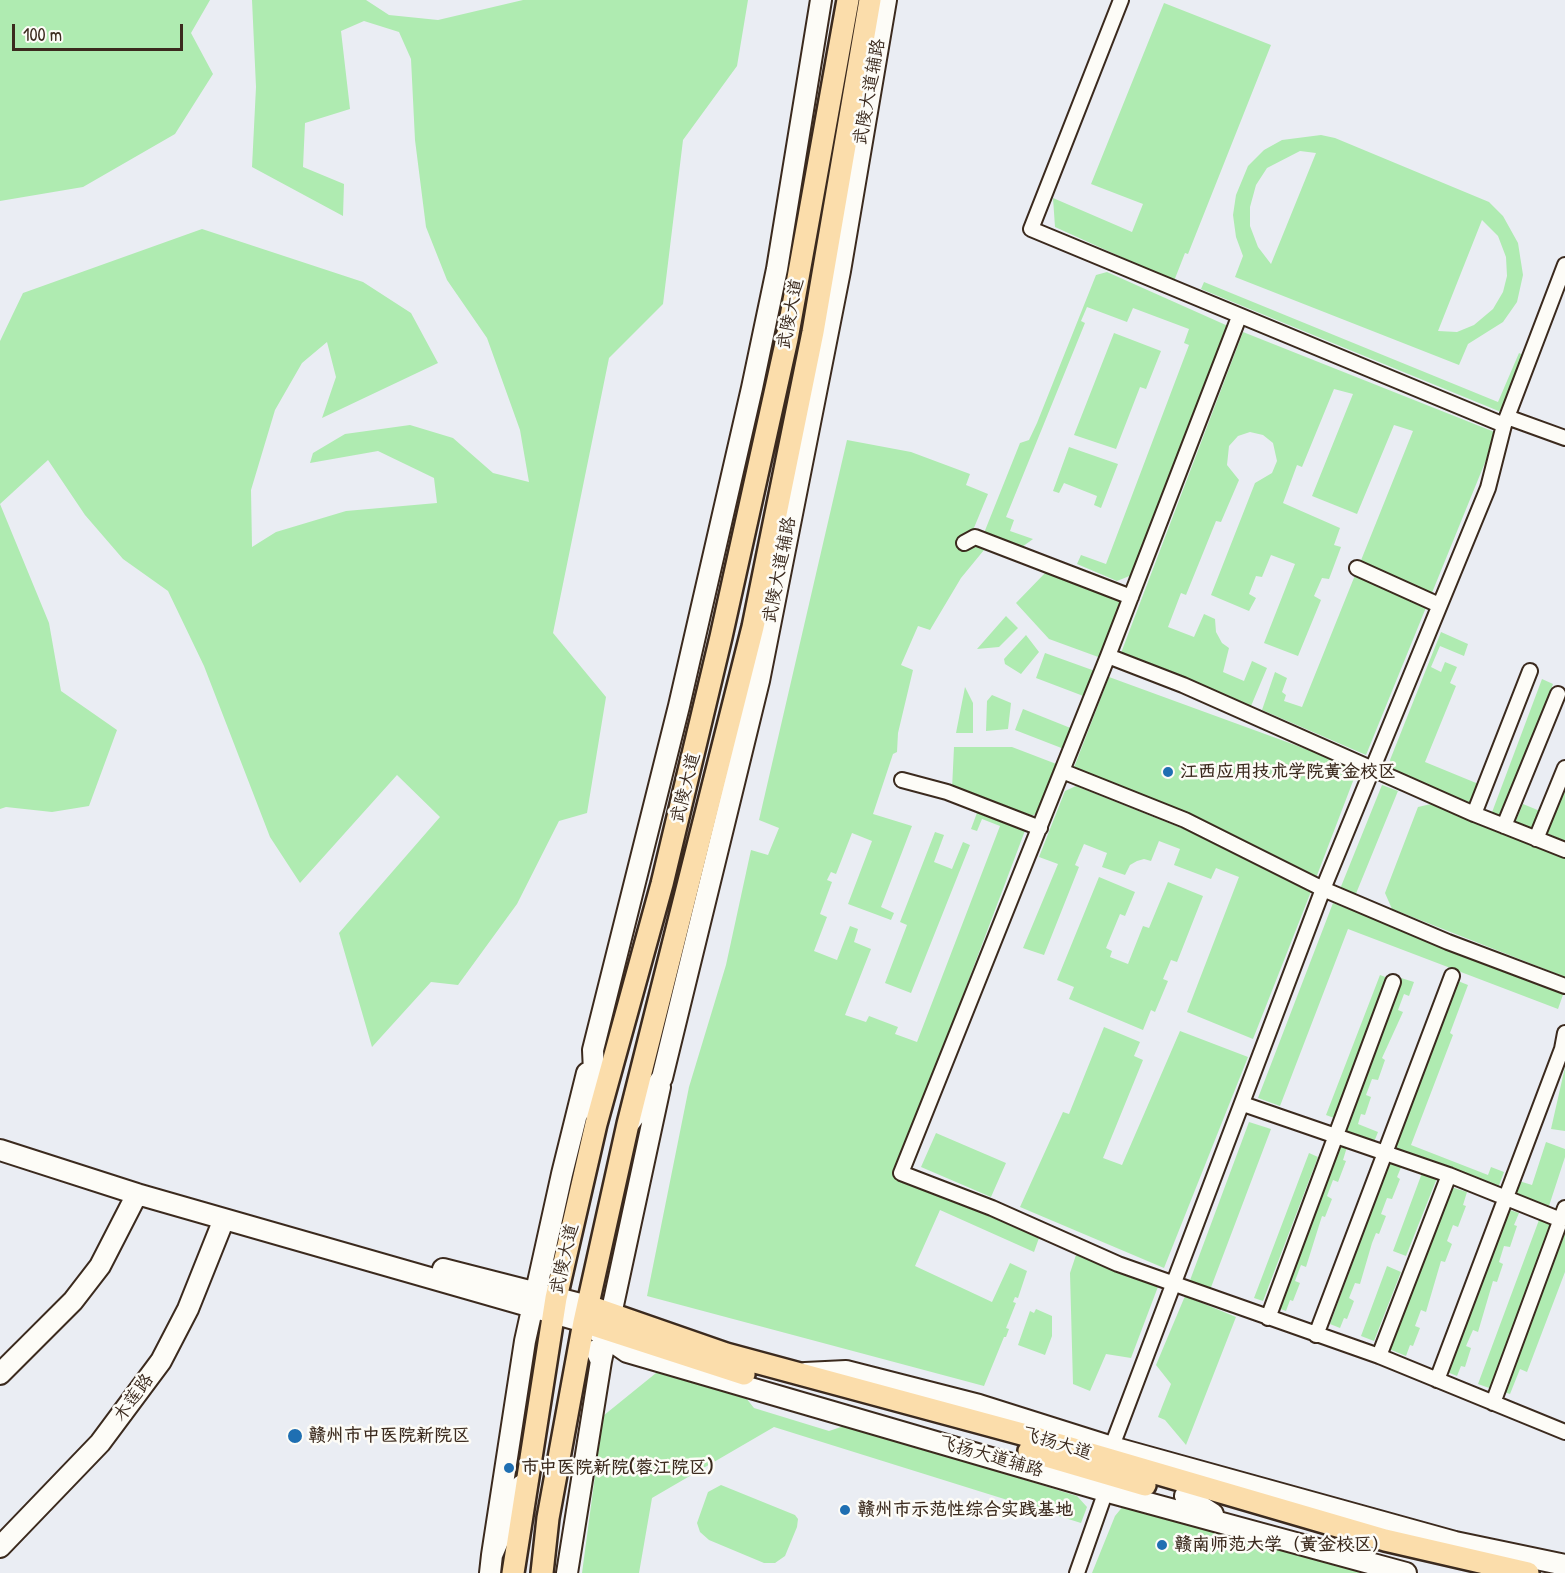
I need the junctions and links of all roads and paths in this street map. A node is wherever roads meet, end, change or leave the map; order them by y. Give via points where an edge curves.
1 (821, 0) edge
2 (848, 0) edge
3 (870, 0) edge
4 (886, 0) edge
5 (1120, 0) edge
6 (1565, 266) edge
7 (777, 269) junction
8 (840, 271) junction
9 (1239, 317) junction
10 (813, 332) junction
11 (787, 339) junction
12 (1506, 421) junction
13 (1565, 438) edge
14 (964, 543) dead end
15 (1357, 568) dead end
16 (1131, 597) junction
17 (1439, 605) junction
18 (753, 627) junction
19 (722, 637) junction
20 (1108, 656) junction
21 (1530, 671) dead end
22 (759, 681) junction
23 (1558, 694) dead end
24 (680, 706) junction
25 (1373, 768) junction
26 (1565, 768) edge
27 (1062, 771) junction
28 (902, 780) dead end
29 (1474, 814) junction
30 (1504, 826) junction
31 (1040, 828) junction
32 (1536, 839) junction
33 (1565, 850) edge
34 (1323, 889) junction
35 (1452, 976) dead end
36 (1393, 982) dead end
37 (1565, 986) edge
38 (1565, 1033) edge
39 (593, 1050) junction
40 (662, 1078) junction
41 (1243, 1104) junction
42 (596, 1124) junction
43 (628, 1124) junction
44 (1335, 1136) junction
45 (0, 1142) edge
46 (0, 1150) edge
47 (1386, 1153) junction
48 (1449, 1175) junction
49 (137, 1194) junction
50 (1506, 1197) junction
51 (1563, 1214) edge
52 (224, 1219) junction
53 (1173, 1284) junction
54 (544, 1303) junction
55 (586, 1314) junction
56 (1268, 1318) junction
57 (608, 1327) junction
58 (1316, 1335) junction
59 (1379, 1356) junction
60 (601, 1360) junction
61 (0, 1374) edge
62 (795, 1374) junction
63 (1437, 1380) junction
64 (1493, 1403) junction
65 (979, 1405) junction
66 (1565, 1432) edge
67 (1022, 1434) junction
68 (1109, 1468) junction
69 (526, 1477) junction
70 (1278, 1493) junction
71 (1185, 1496) junction
72 (1230, 1496) junction
73 (1233, 1526) junction
74 (0, 1547) edge
75 (491, 1564) edge
76 (1565, 1565) edge
77 (1532, 1566) edge
78 (513, 1573) edge
79 (542, 1573) edge
80 (567, 1573) edge
81 (1077, 1573) edge
82 (1406, 1573) edge
83 (1478, 1573) edge
84 (1560, 1573) edge

1 - 7 street
2 - 11 main road, 武陵大道
3 - 10 main road, 武陵大道
4 - 8 street, 武陵大道辅路
5 - 9 street via 1031,229
6 - 12 street
7 - 11 street
7 - 24 street
8 - 10 street
8 - 22 street, 武陵大道辅路
9 - 12 street
9 - 16 street
10 - 18 main road, 武陵大道
11 - 19 main road, 武陵大道
12 - 13 street
12 - 17 street via 1488,488
14 - 16 street via 975,537
15 - 17 street
16 - 20 street
17 - 25 street
18 - 22 street
18 - 43 main road, 武陵大道
19 - 24 street
19 - 42 main road, 武陵大道 via 662,884
20 - 25 street
20 - 27 street
21 - 29 street
22 - 40 street, 武陵大道辅路
23 - 30 street
24 - 39 street
25 - 29 street
25 - 34 street
26 - 32 street
27 - 31 street
27 - 34 street via 1185,820
28 - 31 street via 947,792
29 - 30 street
30 - 32 street
31 - 53 street via 901,1173
32 - 33 street
34 - 37 street
34 - 41 street
35 - 47 street
36 - 44 street
38 - 50 street
39 - 42 street
39 - 54 street via 562,1174
40 - 43 street, 武陵大道辅路
40 - 57 street
41 - 44 street
41 - 53 street
42 - 54 main road, 武陵大道
43 - 55 main road, 武陵大道
44 - 47 street
44 - 56 street
45 - 54 street
46 - 49 street
47 - 48 street
47 - 58 street
48 - 50 street
48 - 59 street
49 - 52 street
49 - 61 street via 100,1266 73,1301
50 - 51 street
50 - 63 street
51 - 64 street
52 - 54 street
52 - 74 street, 木莲路 via 188,1309 161,1361 100,1443
53 - 56 street
53 - 68 street
54 - 55 street
54 - 69 main road, 武陵大道
54 - 75 street via 495,1525
55 - 57 main road, 飞扬大道
55 - 60 street
55 - 79 main road, 武陵大道 via 548,1518
56 - 58 street
57 - 60 street
57 - 62 main road, 飞扬大道
57 - 68 main road, 飞扬大道 via 713,1366
58 - 59 street
59 - 63 street
60 - 80 street
62 - 65 street via 846,1371
62 - 67 main road, 飞扬大道
63 - 64 street
64 - 66 street
65 - 67 street
65 - 68 street
67 - 68 main road, 飞扬大道
68 - 70 street
68 - 71 main road, 飞扬大道
68 - 72 main road, 飞扬大道
68 - 73 street
68 - 81 street
69 - 75 street
69 - 78 main road, 武陵大道
70 - 72 street
70 - 77 street
71 - 73 street
71 - 83 main road, 飞扬大道 via 1380,1551
72 - 77 main road, 飞扬大道 via 1449,1556
73 - 82 street
76 - 77 street
77 - 84 street

